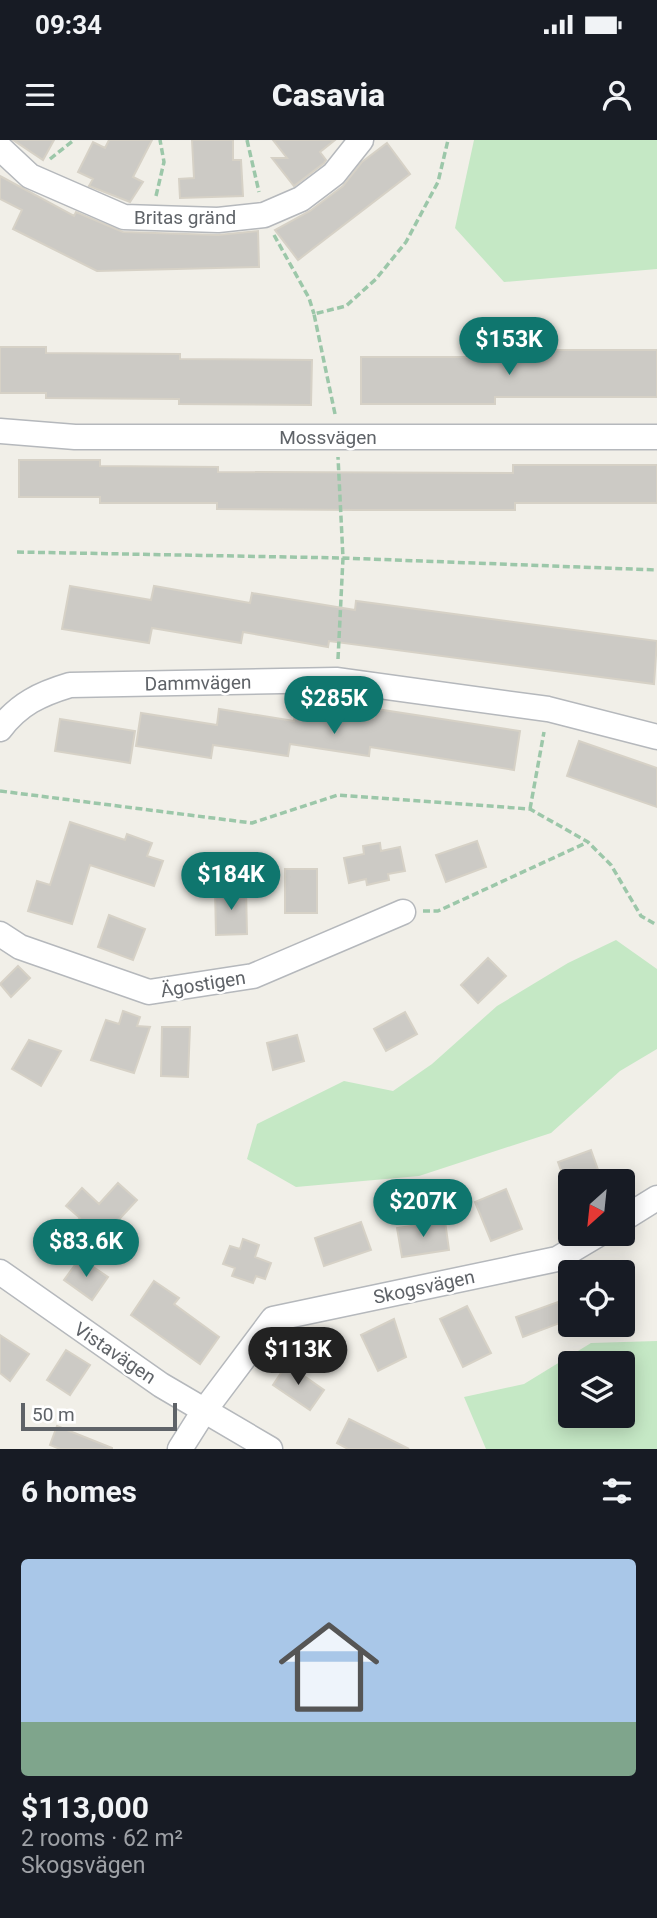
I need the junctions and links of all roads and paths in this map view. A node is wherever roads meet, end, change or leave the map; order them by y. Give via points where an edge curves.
1 (74, 140) edge
2 (160, 140) edge
3 (247, 140) edge
4 (361, 140) edge
5 (448, 140) edge
6 (0, 148) edge
7 (30, 176) junction
8 (155, 200) dead end
9 (264, 215) junction
10 (280, 247) dead end
11 (314, 314) junction
12 (0, 431) edge
13 (337, 437) junction
14 (657, 437) edge
15 (339, 484) dead end
16 (17, 552) dead end
17 (343, 558) junction
18 (657, 570) edge
19 (338, 651) dead end
20 (548, 709) junction
21 (0, 729) edge
22 (657, 737) edge
23 (0, 791) edge
24 (530, 809) junction
25 (588, 842) junction
26 (404, 912) joint
27 (657, 925) edge
28 (0, 934) edge
29 (657, 1198) edge
30 (635, 1212) edge
31 (579, 1246) edge
32 (0, 1272) edge
33 (204, 1411) junction
34 (180, 1449) edge
35 (270, 1449) edge

1 - 7 path
2 - 8 path via 164,162
3 - 9 path
4 - 9 street, Britas gränd via 334,174 301,199
5 - 11 path via 438,183 406,242 346,306
6 - 7 street, Britas gränd
7 - 9 street, Britas gränd via 124,218 218,220
10 - 11 path
11 - 13 path
12 - 13 street, Mossvägen via 75,437
13 - 14 street, Mossvägen
15 - 17 path
16 - 17 path
17 - 18 path
17 - 19 path
20 - 21 street, Dammvägen via 336,680 70,685 38,695
20 - 22 street, Dammvägen
20 - 24 path
23 - 24 path via 252,823 338,795
24 - 25 path
25 - 26 path via 438,911
25 - 27 path via 611,865 641,916
26 - 28 street, Ägostigen via 253,976 149,992 20,947
29 - 30 street
31 - 33 street, Skogsvägen via 557,1259 273,1319
32 - 33 street, Vistavägen
33 - 34 street, Skogsvägen
33 - 35 street, Vistavägen

